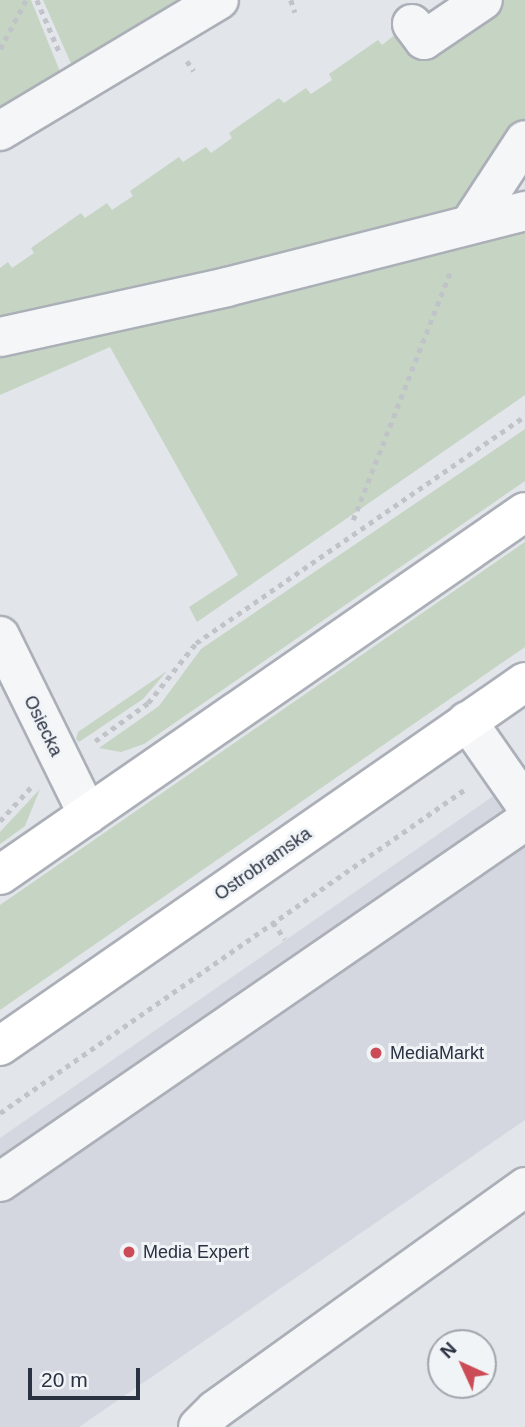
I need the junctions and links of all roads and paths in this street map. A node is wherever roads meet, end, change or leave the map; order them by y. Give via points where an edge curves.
1 (26, 0) edge
2 (219, 0) edge
3 (291, 0) edge
4 (483, 0) edge
5 (295, 12) dead end
6 (411, 24) dead end
7 (0, 49) edge
8 (0, 131) edge
9 (525, 140) edge
10 (525, 211) edge
11 (470, 224) junction
12 (0, 337) edge
13 (525, 416) edge
14 (525, 512) edge
15 (353, 520) dead end
16 (0, 636) edge
17 (525, 682) edge
18 (467, 721) junction
19 (61, 765) junction
20 (468, 788) dead end
21 (525, 804) edge
22 (88, 815) junction
23 (0, 821) edge
24 (525, 821) edge
25 (0, 875) edge
26 (0, 1046) edge
27 (0, 1113) edge
28 (0, 1182) edge
29 (525, 1187) edge
30 (198, 1427) edge

1 - 7 path
2 - 8 street
3 - 5 path
4 - 6 street via 424,40
9 - 11 street
10 - 11 street
11 - 12 street via 226,287
11 - 15 path
13 - 19 path via 196,643 148,703
14 - 22 main road
16 - 19 street, Osiecka
17 - 18 main road, Ostrobramska
18 - 21 street
18 - 26 main road, Ostrobramska
19 - 22 street, Osiecka
19 - 23 path via 36,781
20 - 27 path
22 - 25 main road
24 - 28 street
29 - 30 street via 215,1410

